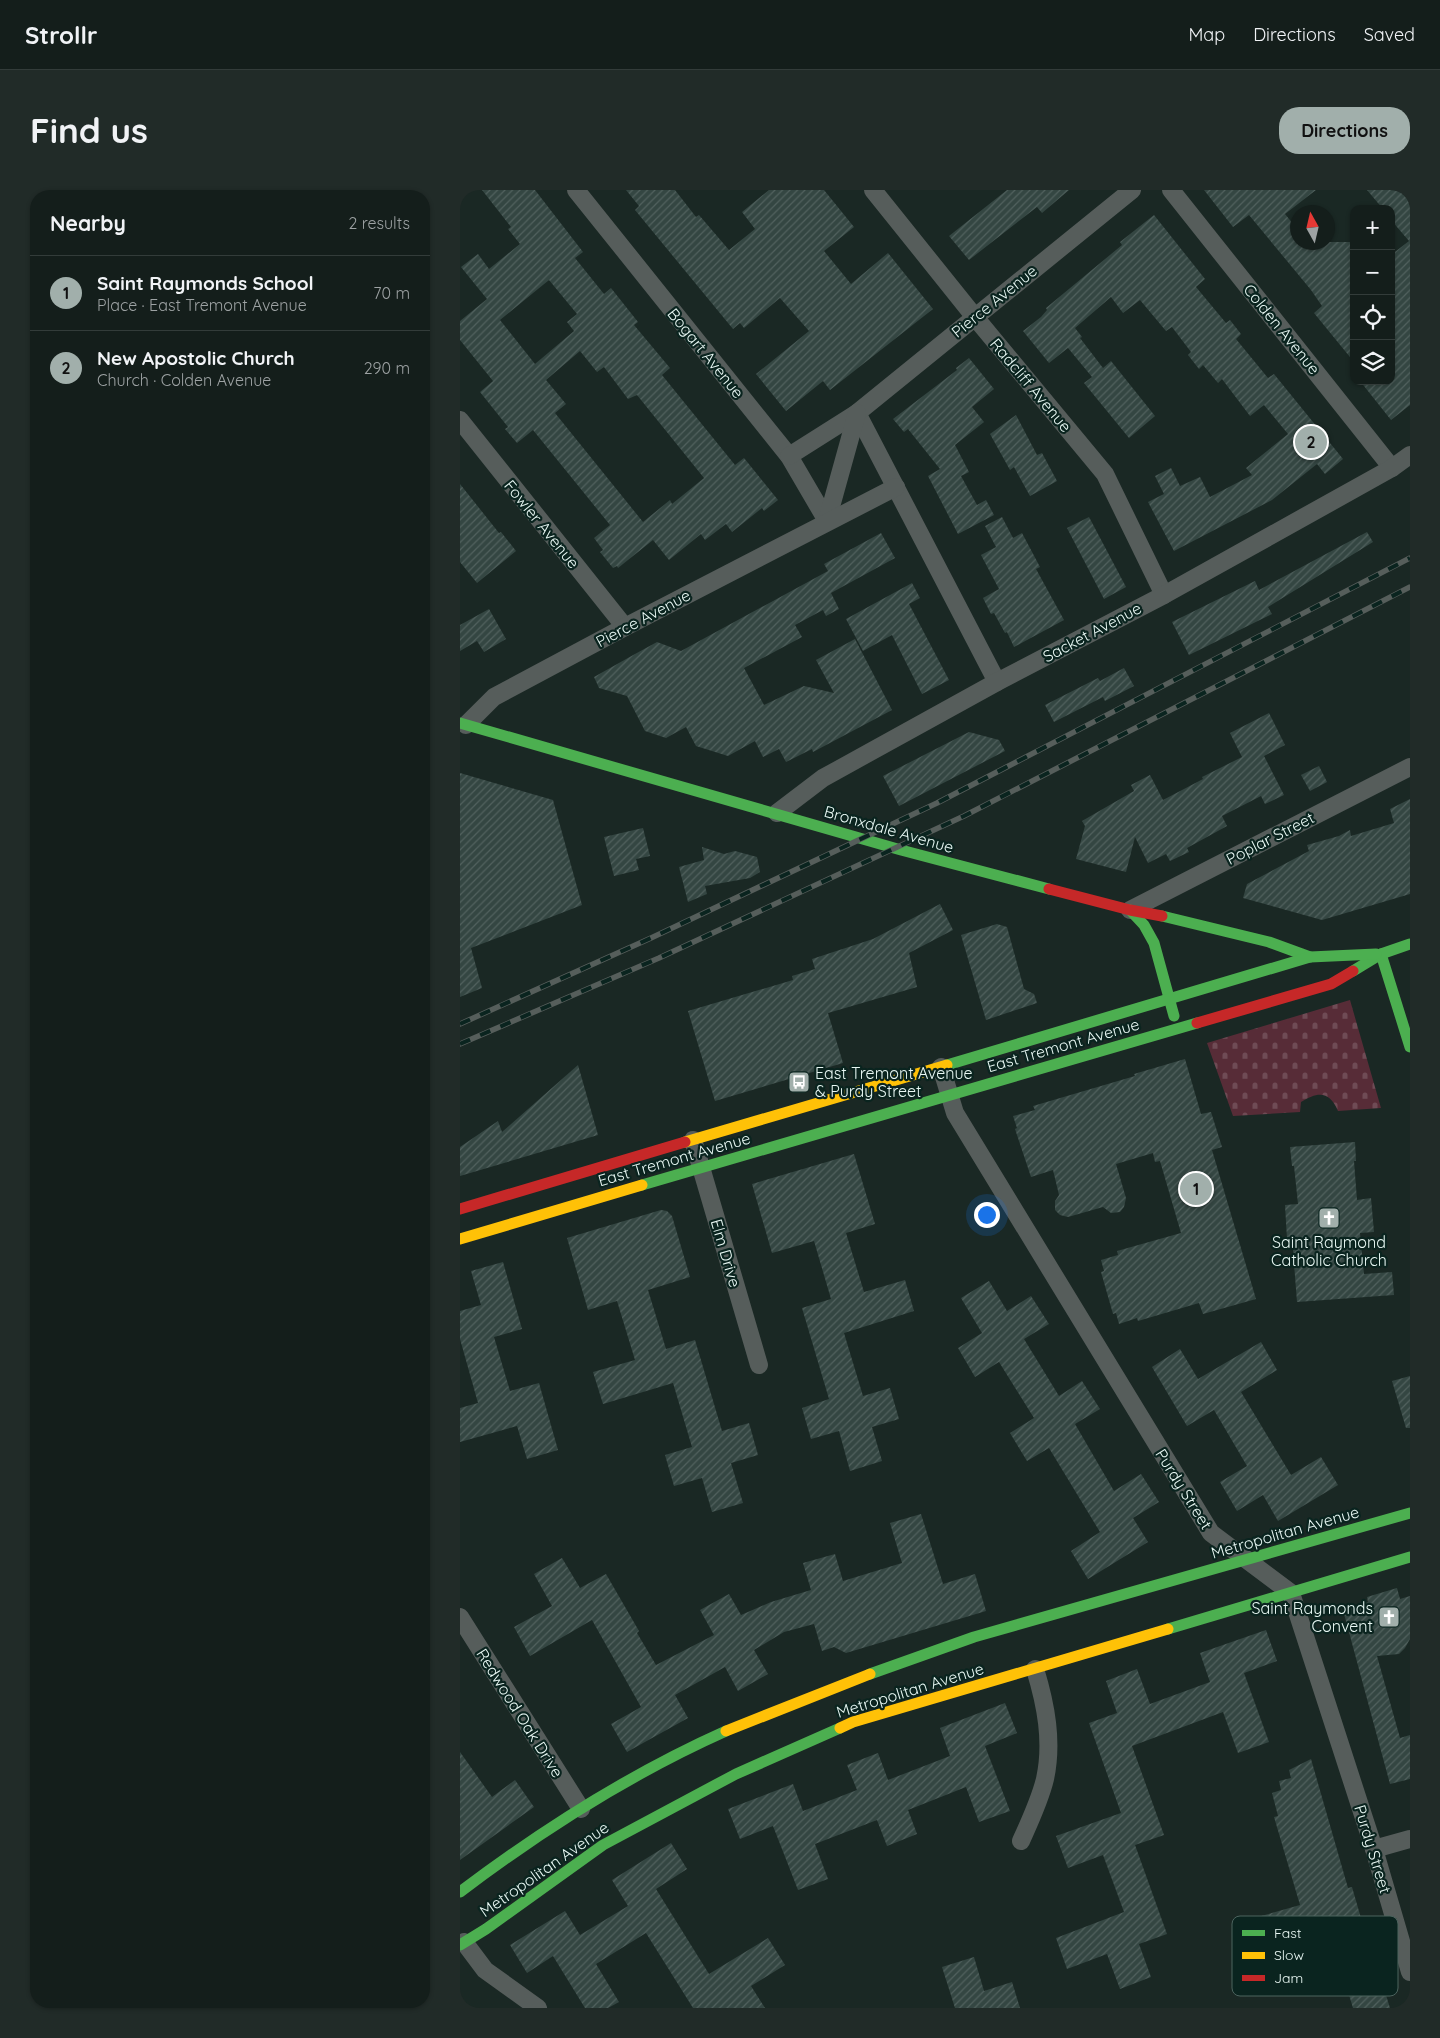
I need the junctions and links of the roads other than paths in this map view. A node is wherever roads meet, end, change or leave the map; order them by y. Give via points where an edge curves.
1 (576, 190) edge
2 (873, 190) edge
3 (1132, 190) edge
4 (1171, 190) edge
5 (974, 316) junction
6 (856, 413) junction
7 (460, 420) edge
8 (1410, 455) edge
9 (788, 456) junction
10 (1392, 468) junction
11 (896, 487) junction
12 (827, 522) junction
13 (1164, 595) junction
14 (625, 627) junction
15 (997, 682) junction
16 (463, 724) edge
17 (1410, 767) edge
18 (777, 813) junction
19 (1130, 910) junction
20 (1410, 944) edge
21 (1381, 954) junction
22 (1310, 957) junction
23 (1170, 999) junction
24 (1178, 1029) junction
25 (1410, 1047) edge
26 (942, 1067) junction
27 (949, 1095) junction
28 (693, 1140) junction
29 (701, 1168) junction
30 (463, 1223) edge
31 (759, 1366) dead end
32 (1410, 1513) edge
33 (1410, 1557) edge
34 (1247, 1560) junction
35 (1291, 1593) junction
36 (460, 1617) edge
37 (1035, 1669) junction
38 (581, 1809) junction
39 (1410, 1839) edge
40 (1021, 1841) dead end
41 (1374, 1849) junction
42 (460, 1892) edge
43 (1394, 1916) edge
44 (1398, 1931) edge
45 (462, 1943) edge
46 (1410, 1972) edge
47 (538, 2008) edge

1 - 9 street, Bogart Avenue
2 - 5 street, Radcliff Avenue
3 - 5 street, Pierce Avenue
4 - 10 street, Colden Avenue
5 - 6 street, Pierce Avenue
5 - 13 street, Radcliff Avenue via 1105,474
6 - 9 street, Pierce Avenue
6 - 11 street
6 - 12 street
7 - 14 street, Fowler Avenue
8 - 10 street, Sacket Avenue
9 - 12 street, Bogart Avenue
10 - 13 street, Sacket Avenue
11 - 12 street, Pierce Avenue
11 - 15 street
12 - 14 street, Pierce Avenue
13 - 15 street, Sacket Avenue
14 - 16 street, Pierce Avenue via 494,697
15 - 18 street, Sacket Avenue via 823,778
16 - 18 street, Bronxdale Avenue
17 - 19 street, Poplar Street
18 - 19 street, Bronxdale Avenue via 900,850
19 - 22 street, Bronxdale Avenue via 1185,920 1269,942
19 - 23 street via 1154,943
20 - 21 street, East Tremont Avenue
21 - 22 street, East Tremont Avenue
21 - 24 street, East Tremont Avenue via 1331,984
21 - 25 street
22 - 23 street, East Tremont Avenue
23 - 24 street
23 - 26 street, East Tremont Avenue
24 - 27 street, East Tremont Avenue
26 - 27 street, Purdy Street
26 - 28 street, East Tremont Avenue
27 - 29 street, East Tremont Avenue
27 - 34 street, Purdy Street via 955,1113 1211,1533
28 - 29 street, Elm Drive
28 - 30 street, East Tremont Avenue
29 - 30 street, East Tremont Avenue
29 - 31 street, Elm Drive
32 - 34 street, Metropolitan Avenue
33 - 35 street, Metropolitan Avenue
34 - 35 street, Purdy Street
34 - 38 street, Metropolitan Avenue via 974,1638 737,1727 661,1764
35 - 37 street, Metropolitan Avenue
35 - 41 street, Purdy Street
36 - 38 street, Redwood Oak Drive
37 - 40 street via 1043,1694 1049,1735 1045,1779
37 - 45 street, Metropolitan Avenue via 845,1720 603,1845
38 - 42 street, Metropolitan Avenue
39 - 41 street
41 - 43 street, Purdy Street
44 - 46 street, Purdy Street
45 - 47 street via 485,1970

